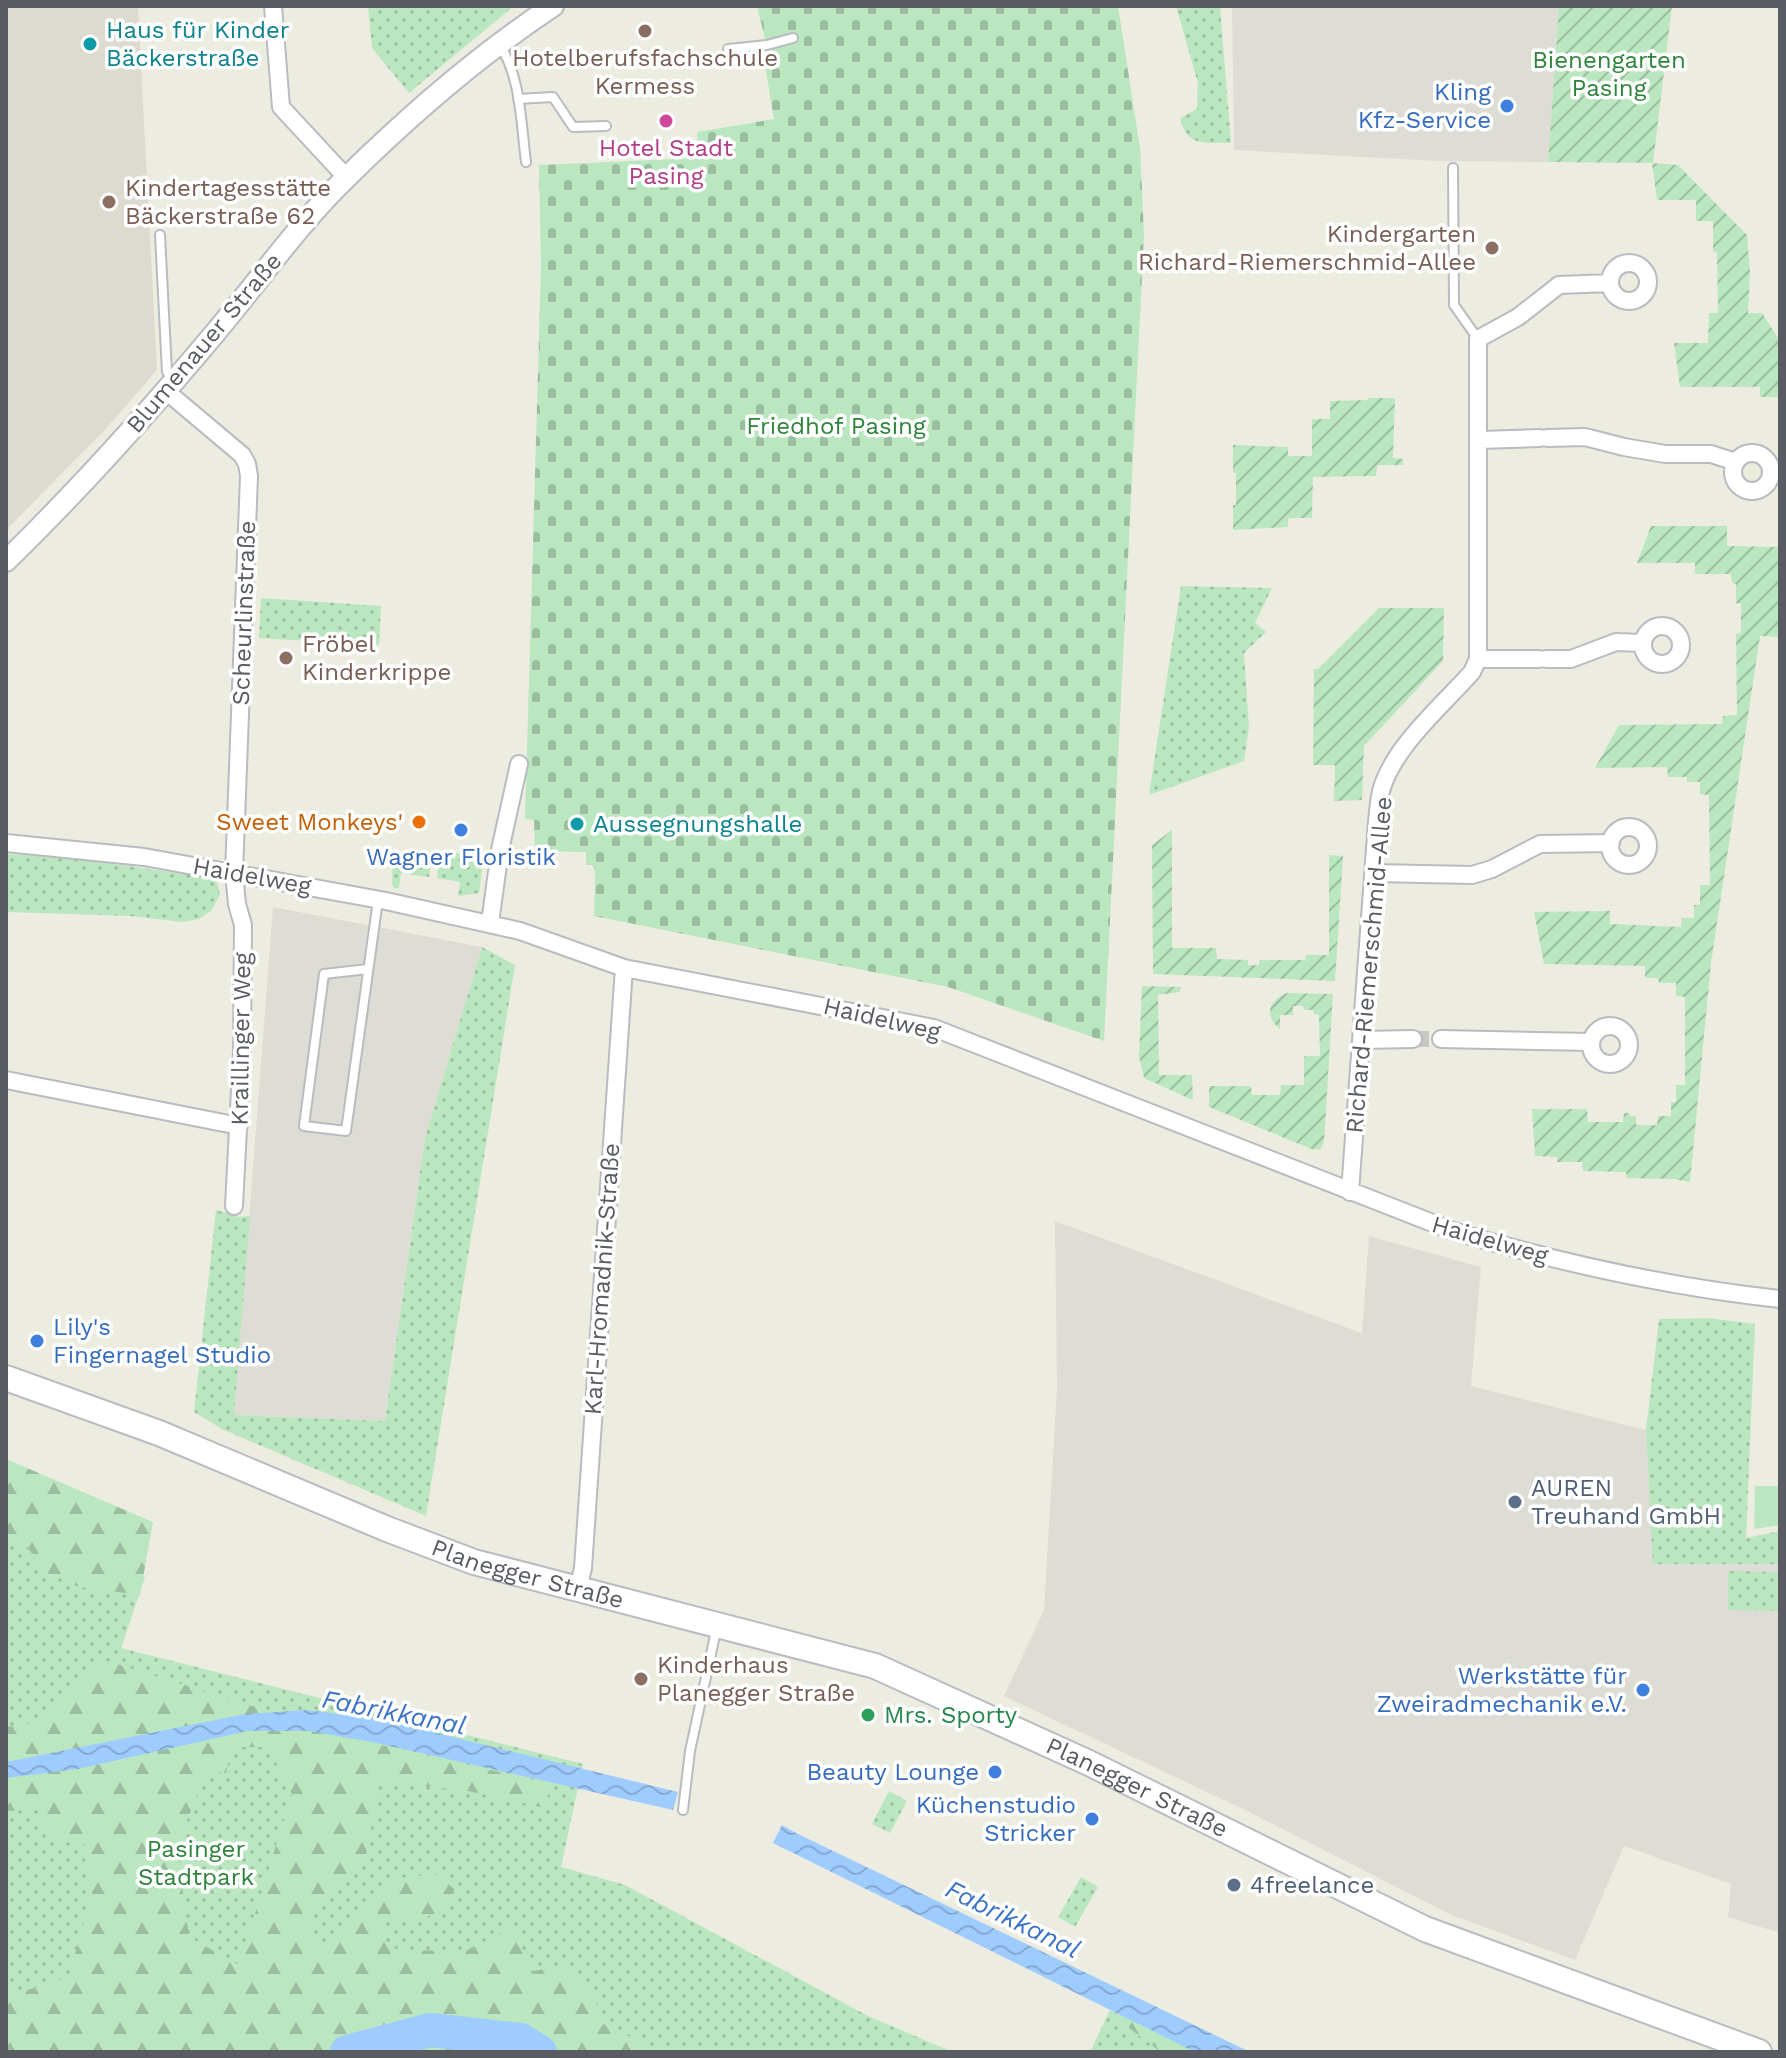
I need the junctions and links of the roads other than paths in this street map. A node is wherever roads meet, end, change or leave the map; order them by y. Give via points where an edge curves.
1 (273, 6) edge
2 (553, 6) edge
3 (793, 38) dead end
4 (499, 44) junction
5 (728, 49) dead end
6 (518, 99) junction
7 (606, 126) dead end
8 (526, 162) dead end
9 (1453, 168) dead end
10 (346, 177) junction
11 (160, 235) dead end
12 (1610, 283) dead end
13 (1478, 339) junction
14 (171, 385) junction
15 (1480, 440) junction
16 (1736, 462) dead end
17 (6, 561) edge
18 (1643, 643) dead end
19 (1478, 659) junction
20 (519, 764) dead end
21 (6, 843) edge
22 (1611, 843) dead end
23 (234, 873) junction
24 (1373, 873) junction
25 (378, 899) junction
26 (490, 923) junction
27 (624, 968) junction
28 (368, 969) junction
29 (1413, 1039) tunnel mouth
30 (1441, 1039) tunnel mouth
31 (1361, 1040) junction
32 (1591, 1042) dead end
33 (6, 1080) edge
34 (239, 1126) junction
35 (1350, 1192) junction
36 (234, 1206) dead end
37 (1780, 1299) edge
38 (6, 1378) edge
39 (578, 1589) junction
40 (717, 1625) junction
41 (683, 1810) dead end
42 (1759, 2052) edge

1 - 10 street via 281,107
2 - 4 street, Blumenauer Straße
3 - 5 lane
4 - 6 lane via 508,57
4 - 10 street, Blumenauer Straße
6 - 7 lane via 553,97 573,127
6 - 8 lane
9 - 13 lane via 1454,305
10 - 14 street, Blumenauer Straße
11 - 14 lane
12 - 13 street via 1559,285
13 - 15 street
14 - 17 street, Blumenauer Straße via 74,495
14 - 23 street, Scheurlinstraße via 242,455 249,476
15 - 16 street via 1585,437
15 - 19 street
18 - 19 street via 1616,642 1571,659
19 - 24 street, Richard-Riemerschmid-Allee via 1389,770 1381,792
20 - 26 street
21 - 23 street, Haidelweg via 144,857
22 - 24 street via 1540,844 1472,875
23 - 25 street, Haidelweg
23 - 34 street, Kraillinger Weg via 243,925
24 - 31 street, Richard-Riemerschmid-Allee
25 - 26 street, Haidelweg
25 - 28 lane
26 - 27 street, Haidelweg
27 - 35 street, Haidelweg via 934,1028
27 - 39 street, Karl-Hromadnik-Straße
28 - 28 lane via 346,1131 304,1126 324,974
29 - 31 street
30 - 32 street
31 - 35 street, Richard-Riemerschmid-Allee
33 - 34 street
34 - 36 street, Kraillinger Weg
35 - 37 street, Haidelweg via 1529,1253 1656,1282
38 - 39 main road, Planegger Straße via 159,1433 474,1562
39 - 40 main road, Planegger Straße
40 - 41 lane
40 - 42 main road, Planegger Straße via 875,1666 1089,1763 1425,1929

